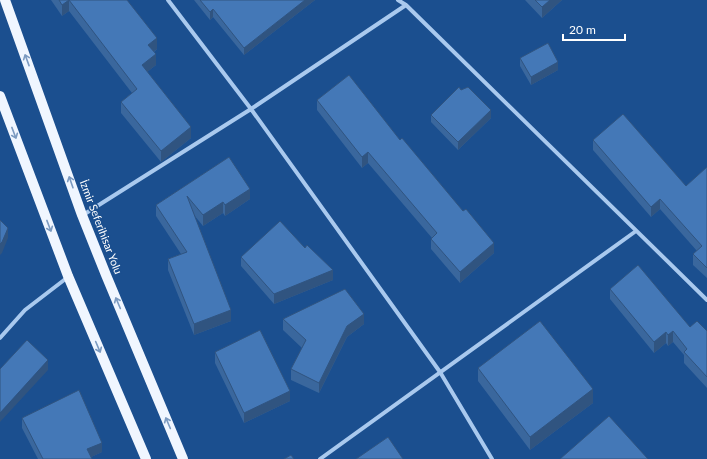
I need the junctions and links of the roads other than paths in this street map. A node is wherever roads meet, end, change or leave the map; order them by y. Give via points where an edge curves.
1 (5, 0) edge
2 (168, 0) edge
3 (398, 0) edge
4 (406, 5) junction
5 (0, 96) edge
6 (251, 109) junction
7 (82, 215) junction
8 (636, 231) junction
9 (68, 276) junction
10 (707, 300) edge
11 (0, 338) edge
12 (440, 372) junction
13 (146, 459) edge
14 (183, 459) edge
15 (320, 459) edge
16 (492, 459) edge

7 -> 1 main road, İzmir Seferihisar Yolu
2 - 6 street
3 - 4 street
4 - 6 street
4 - 8 street
5 -> 9 main road
6 - 7 street
6 - 12 street
14 -> 7 main road, İzmir Seferihisar Yolu
8 - 10 street
8 - 12 street
9 - 11 street via 30,305
9 -> 13 main road
12 - 15 street
12 - 16 street

